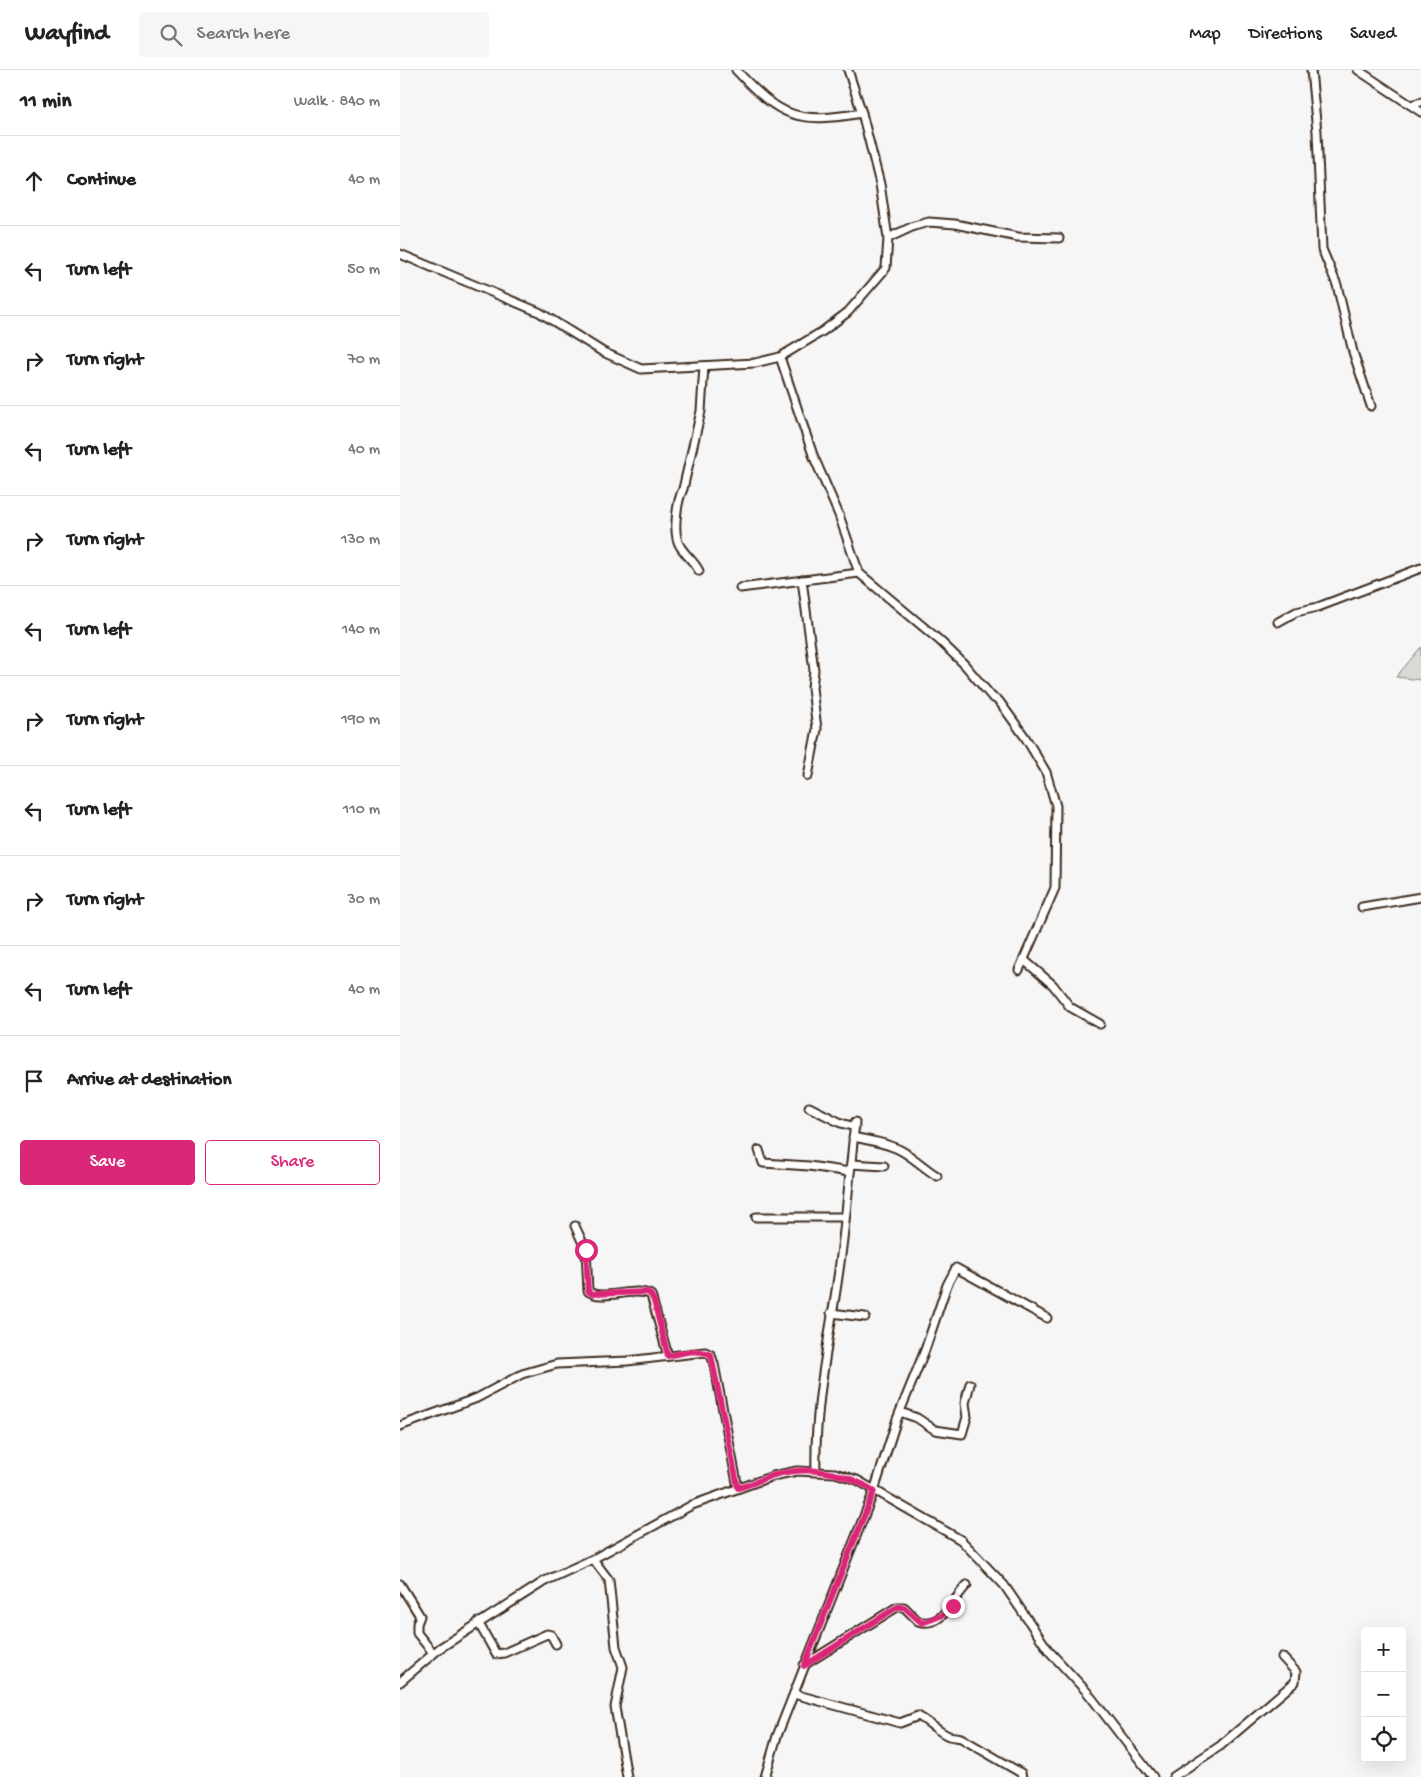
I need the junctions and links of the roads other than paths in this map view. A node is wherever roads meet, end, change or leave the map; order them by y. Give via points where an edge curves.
1 (736, 70) edge
2 (848, 70) edge
3 (1311, 70) edge
4 (1358, 70) edge
5 (1421, 102) edge
6 (1410, 105) junction
7 (1421, 112) edge
8 (862, 113) junction
9 (888, 238) junction
10 (1059, 238) dead end
11 (400, 254) edge
12 (780, 357) junction
13 (704, 366) junction
14 (1371, 406) dead end
15 (1421, 568) edge
16 (699, 571) dead end
17 (859, 573) junction
18 (802, 580) junction
19 (740, 588) dead end
20 (1278, 622) dead end
21 (808, 776) dead end
22 (1421, 897) edge
23 (1362, 907) dead end
24 (1024, 960) junction
25 (1019, 970) dead end
26 (1100, 1024) dead end
27 (809, 1106) dead end
28 (854, 1137) junction
29 (759, 1150) dead end
30 (884, 1166) dead end
31 (851, 1168) junction
32 (937, 1176) dead end
33 (756, 1217) dead end
34 (845, 1217) junction
35 (575, 1226) dead end
36 (832, 1313) junction
37 (865, 1317) dead end
38 (1047, 1318) dead end
39 (668, 1356) junction
40 (970, 1384) dead end
41 (900, 1412) junction
42 (400, 1426) edge
43 (816, 1471) junction
44 (738, 1488) junction
45 (874, 1491) junction
46 (592, 1559) junction
47 (400, 1584) edge
48 (967, 1585) dead end
49 (478, 1622) junction
50 (556, 1644) dead end
51 (433, 1653) junction
52 (1282, 1657) dead end
53 (804, 1666) junction
54 (400, 1682) edge
55 (794, 1694) junction
56 (627, 1777) edge
57 (765, 1777) edge
58 (1022, 1777) edge
59 (1153, 1777) edge
60 (1173, 1777) edge

1 - 8 street via 754,91 789,114 834,118
2 - 8 street
3 - 14 street via 1322,249 1337,285 1353,352
4 - 6 street
5 - 6 street
6 - 7 street
8 - 9 street via 880,184
9 - 10 street via 929,222 956,224 1018,237
9 - 12 street via 886,268 878,280 848,312
11 - 13 street via 539,312 590,344 641,369
12 - 13 street via 755,363
12 - 17 street
13 - 16 street via 701,411 678,500 676,532 679,545
15 - 20 street via 1318,607 1296,612
17 - 18 street
17 - 24 street via 939,640 992,697 999,700 1046,772 1056,806 1056,888
18 - 19 street
18 - 21 street via 814,670 812,688 817,729
22 - 23 street
24 - 25 street
24 - 26 street via 1053,984 1070,1007
27 - 28 street via 841,1123 855,1124
28 - 31 street
28 - 32 street via 902,1151
29 - 31 street via 763,1163
30 - 31 street
31 - 34 street
33 - 34 street
34 - 36 street
35 - 39 street via 586,1250 588,1291 596,1295 640,1292 651,1295
36 - 37 street
36 - 43 street via 815,1445
38 - 41 street via 956,1268
39 - 42 street via 557,1364 522,1374 477,1398
39 - 44 street via 696,1352 711,1355
40 - 41 street via 962,1434 935,1430
41 - 45 street
43 - 44 street via 773,1476
43 - 45 street via 857,1480
44 - 46 street via 692,1505
45 - 53 street
45 - 59 street via 962,1540 1004,1585 1049,1651 1087,1692
46 - 49 street via 545,1581
46 - 56 street via 609,1580 616,1647 623,1667 616,1707
47 - 51 street via 420,1616 417,1633
48 - 53 street via 953,1606 936,1618 922,1623 904,1607 897,1607
49 - 50 street via 496,1654 547,1634
49 - 51 street
51 - 54 street
52 - 60 street via 1296,1672 1295,1682 1220,1746
53 - 55 street
55 - 57 street
55 - 58 street via 900,1724 918,1716 940,1732 962,1738 1022,1773

